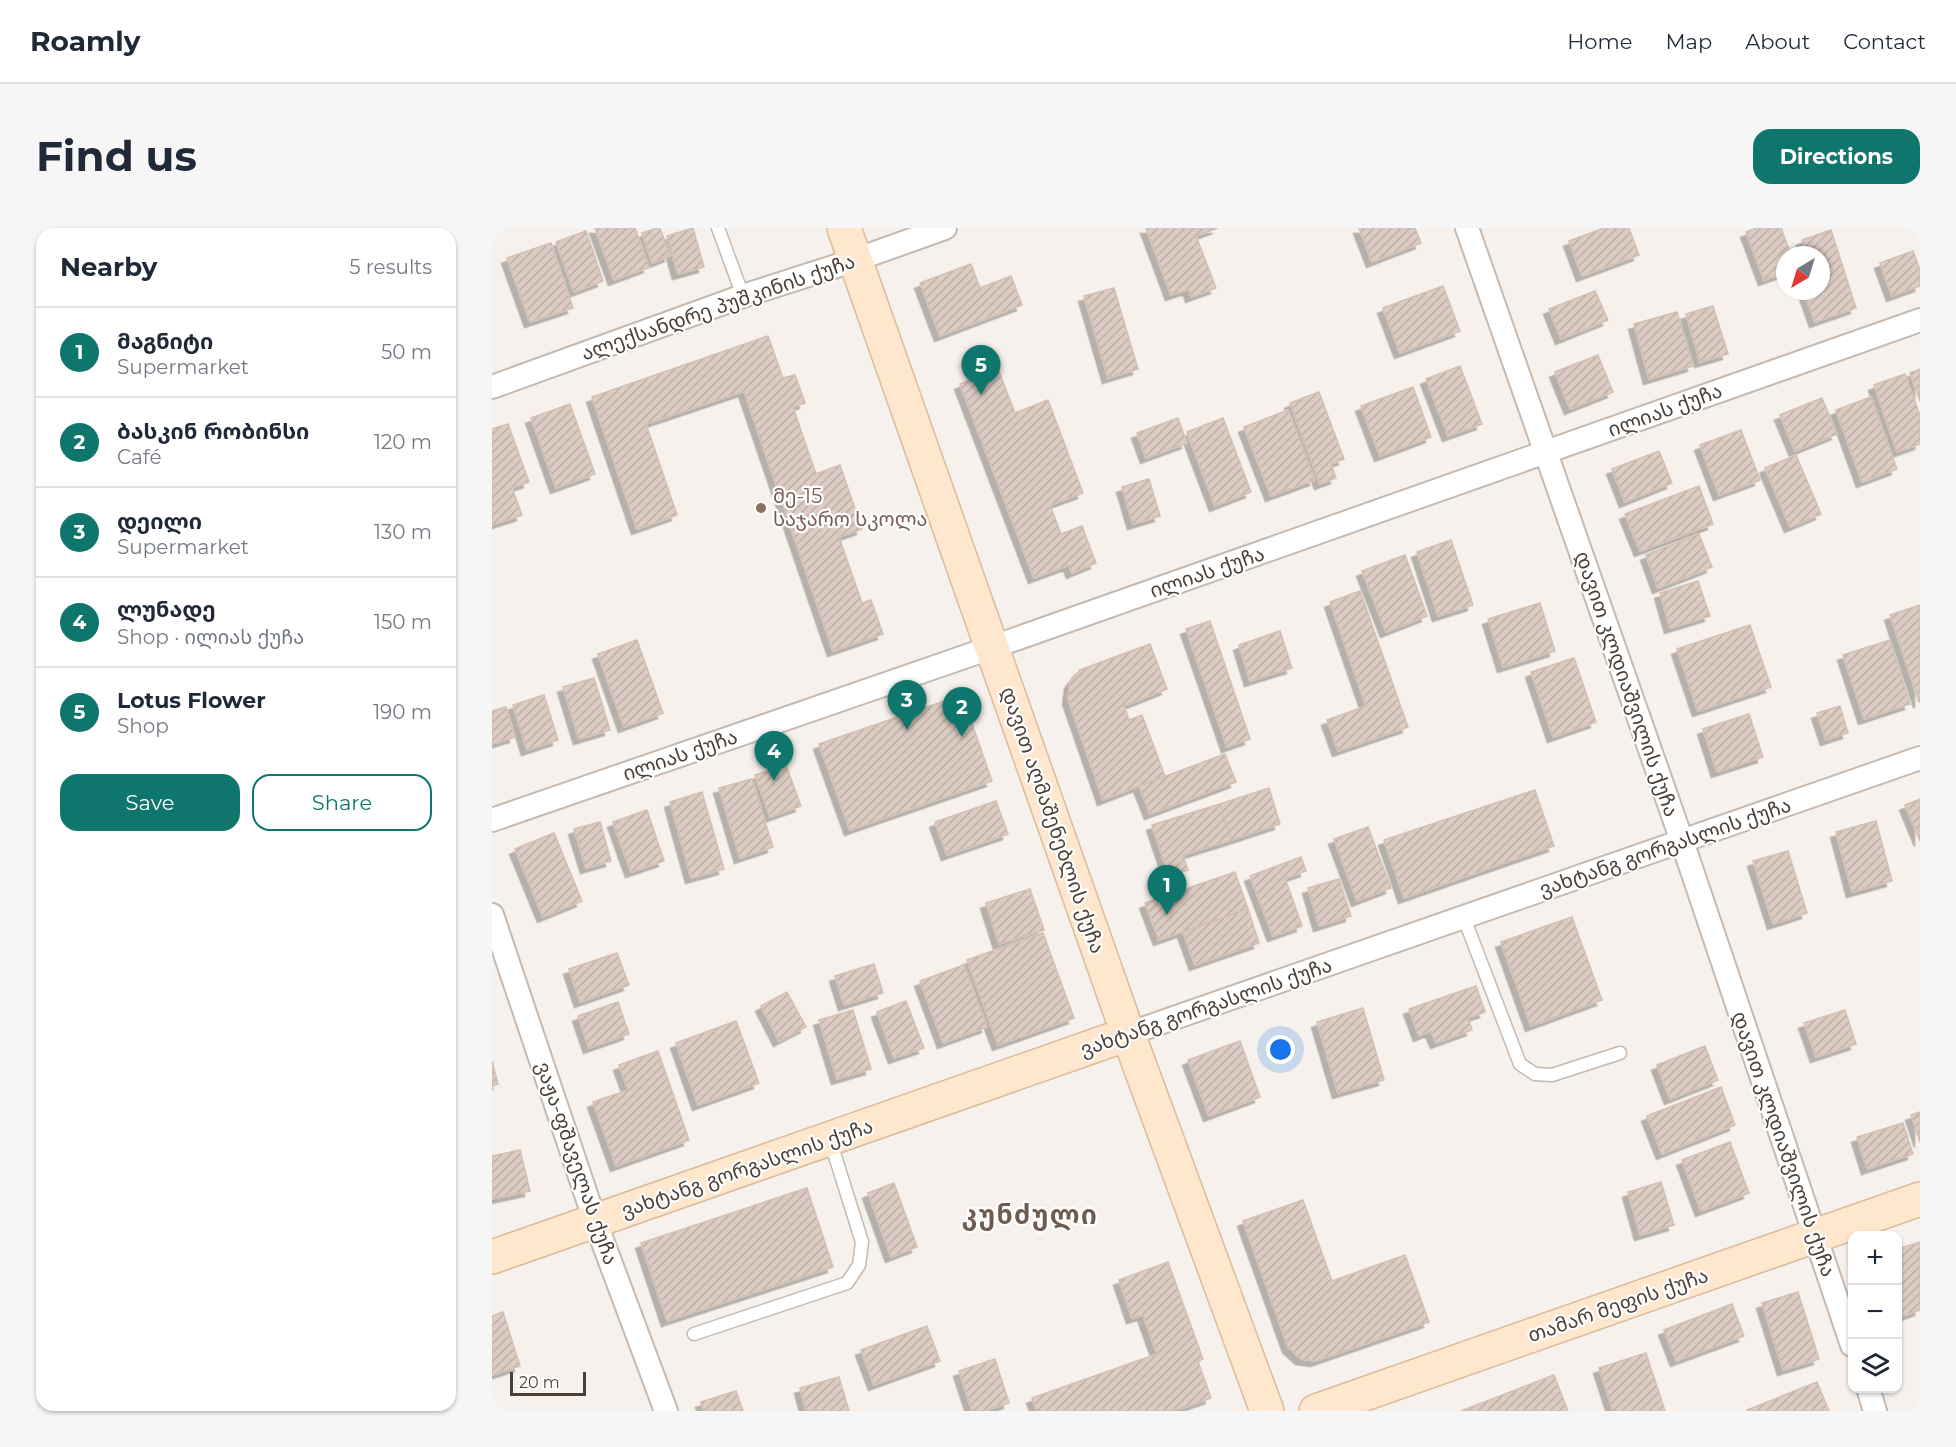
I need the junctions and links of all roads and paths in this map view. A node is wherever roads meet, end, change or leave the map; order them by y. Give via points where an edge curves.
1 (718, 228) edge
2 (844, 228) edge
3 (945, 228) edge
4 (1467, 228) edge
5 (855, 260) junction
6 (743, 296) junction
7 (1920, 320) edge
8 (492, 387) edge
9 (1546, 453) junction
10 (993, 647) junction
11 (1920, 758) edge
12 (492, 820) edge
13 (1682, 841) junction
14 (492, 915) edge
15 (1464, 918) junction
16 (1128, 1034) junction
17 (1620, 1053) dead end
18 (830, 1139) junction
19 (1920, 1199) edge
20 (595, 1221) junction
21 (1814, 1236) junction
22 (492, 1257) edge
23 (694, 1334) dead end
24 (1850, 1339) edge
25 (1869, 1393) edge
26 (666, 1411) edge
27 (1267, 1411) edge
28 (1316, 1411) edge
29 (1875, 1411) edge

1 - 6 lane
2 - 5 street, დავით აღმაშენებლის ქუჩა
3 - 5 street, ალექსანდრე პუშკინის ქუჩა
4 - 9 street, დავით კლდიაშვილის ქუჩა
5 - 6 street, ალექსანდრე პუშკინის ქუჩა
5 - 10 street, დავით აღმაშენებლის ქუჩა
6 - 8 street, ალექსანდრე პუშკინის ქუჩა
7 - 9 street, ილიას ქუჩა
9 - 10 street, ილიას ქუჩა
9 - 13 street, დავით კლდიაშვილის ქუჩა
10 - 12 street, ილიას ქუჩა
10 - 16 street, დავით აღმაშენებლის ქუჩა
11 - 13 street, ვახტანგ გორგასლის ქუჩა
13 - 15 street, ვახტანგ გორგასლის ქუჩა
13 - 21 street, დავით კლდიაშვილის ქუჩა
14 - 20 street, ვაჟა-ფშაველას ქუჩა
15 - 16 street, ვახტანგ გორგასლის ქუჩა
15 - 17 lane via 1520,1064 1535,1074 1552,1075
16 - 18 street, ვახტანგ გორგასლის ქუჩა
16 - 27 street, დავით აღმაშენებლის ქუჩა
18 - 20 street, ვახტანგ გორგასლის ქუჩა
18 - 23 lane via 862,1242 859,1265 847,1283
19 - 21 street, თამარ მეფის ქუჩა
20 - 22 street, ვახტანგ გორგასლის ქუჩა
20 - 26 street, ვაჟა-ფშაველას ქუჩა
21 - 24 street, დავით კლდიაშვილის ქუჩა
21 - 28 street, თამარ მეფის ქუჩა
25 - 29 street

